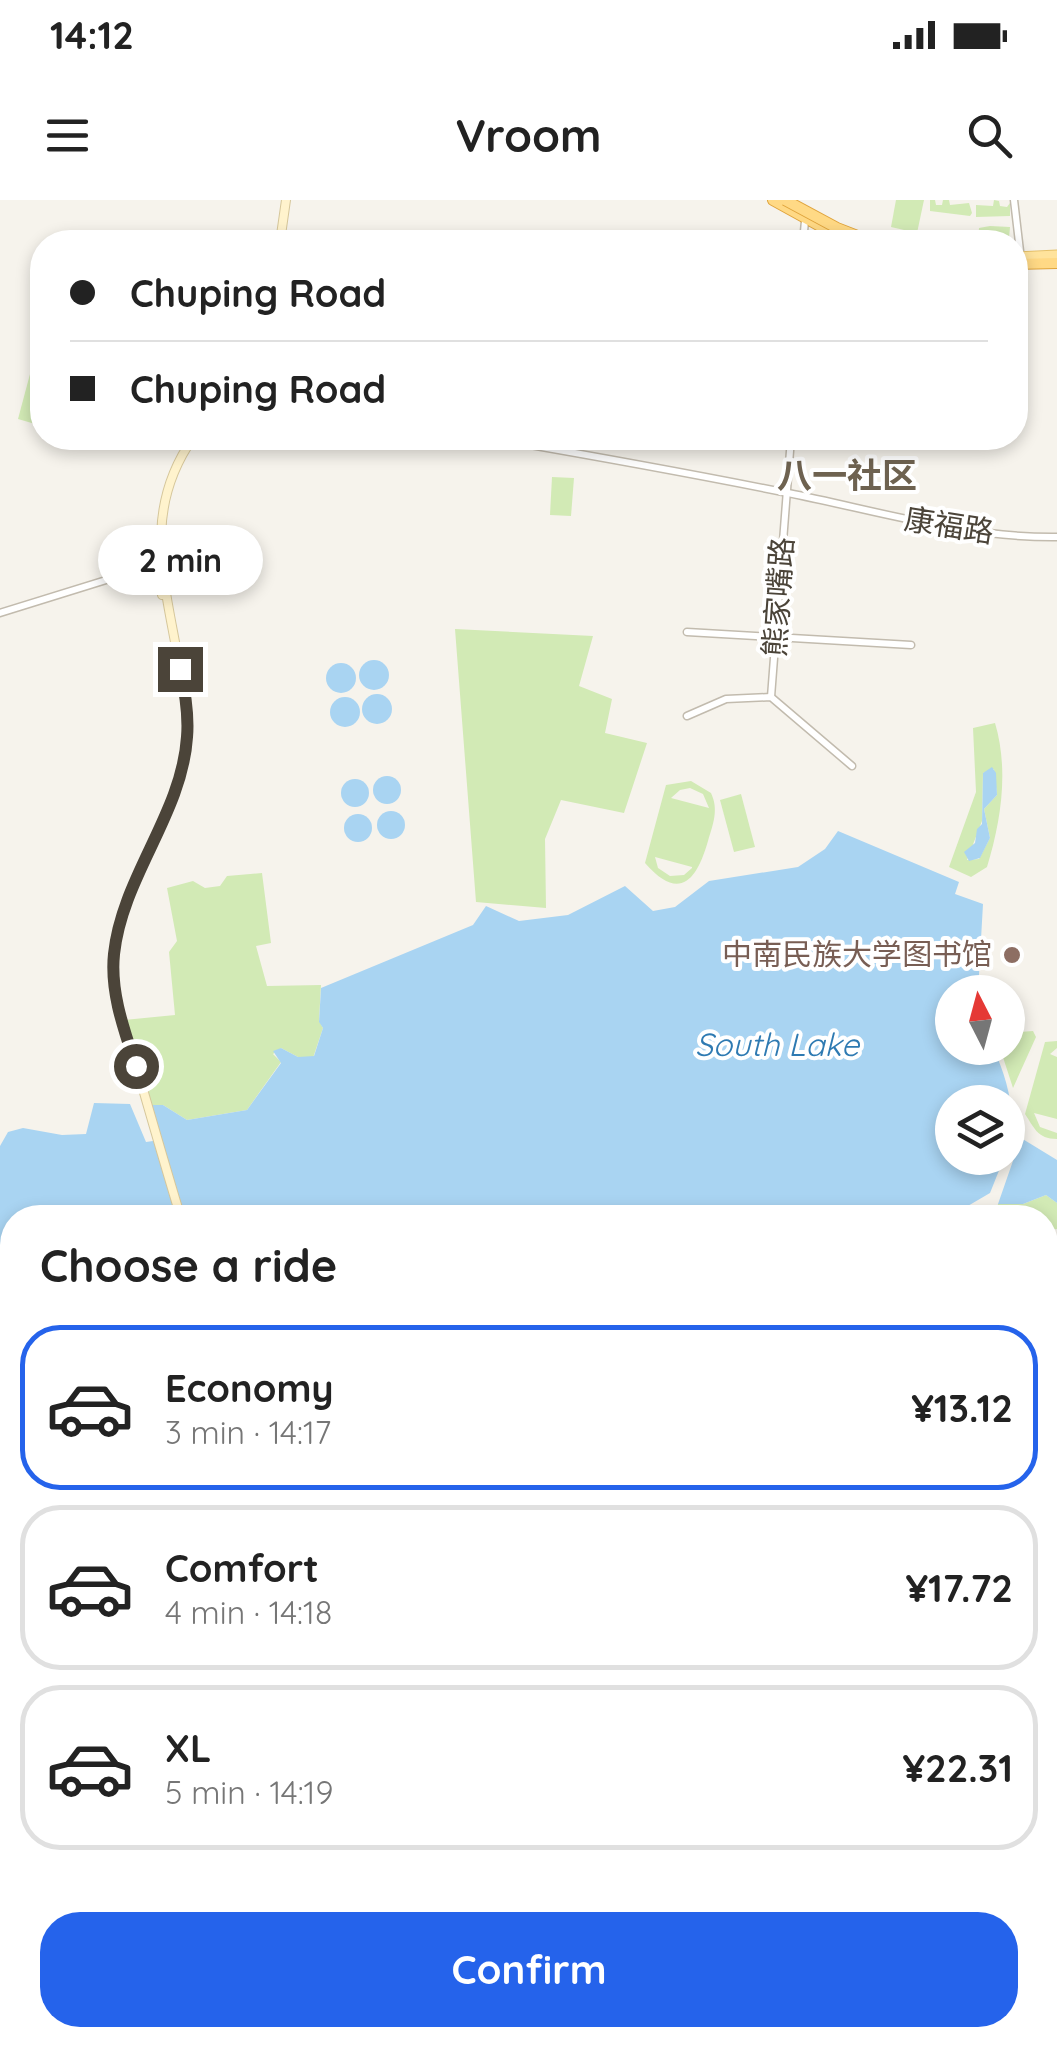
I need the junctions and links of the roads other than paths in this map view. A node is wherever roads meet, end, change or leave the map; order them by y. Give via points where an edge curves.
1 (289, 200) edge
2 (771, 200) edge
3 (785, 200) edge
4 (793, 200) edge
5 (1014, 200) edge
6 (805, 221) junction
7 (284, 230) edge
8 (804, 230) edge
9 (823, 230) edge
10 (827, 230) edge
11 (841, 230) edge
12 (843, 230) edge
13 (1015, 230) edge
14 (1028, 261) edge
15 (1057, 262) edge
16 (182, 450) edge
17 (554, 450) edge
18 (790, 450) edge
19 (786, 492) junction
20 (1057, 537) edge
21 (159, 563) junction
22 (0, 613) edge
23 (686, 632) dead end
24 (776, 636) junction
25 (912, 644) dead end
26 (771, 697) junction
27 (686, 716) dead end
28 (852, 766) dead end
29 (174, 1205) edge

1 - 7 main road
2 - 6 main road
2 - 10 highway, bridge
3 - 11 highway, bridge
4 - 12 main road
5 - 13 street
6 - 8 street
6 - 9 main road
14 - 15 highway
16 - 21 main road via 159,499
17 - 19 street, 康福路
18 - 19 street, 熊家嘴路
19 - 20 street, 康福路 via 953,529
19 - 24 street, 熊家嘴路
21 - 22 street
21 - 29 main road via 182,739 172,784 120,909 112,996
23 - 24 street
24 - 25 street
24 - 26 street, 熊家嘴路
26 - 27 street via 726,698
26 - 28 street

